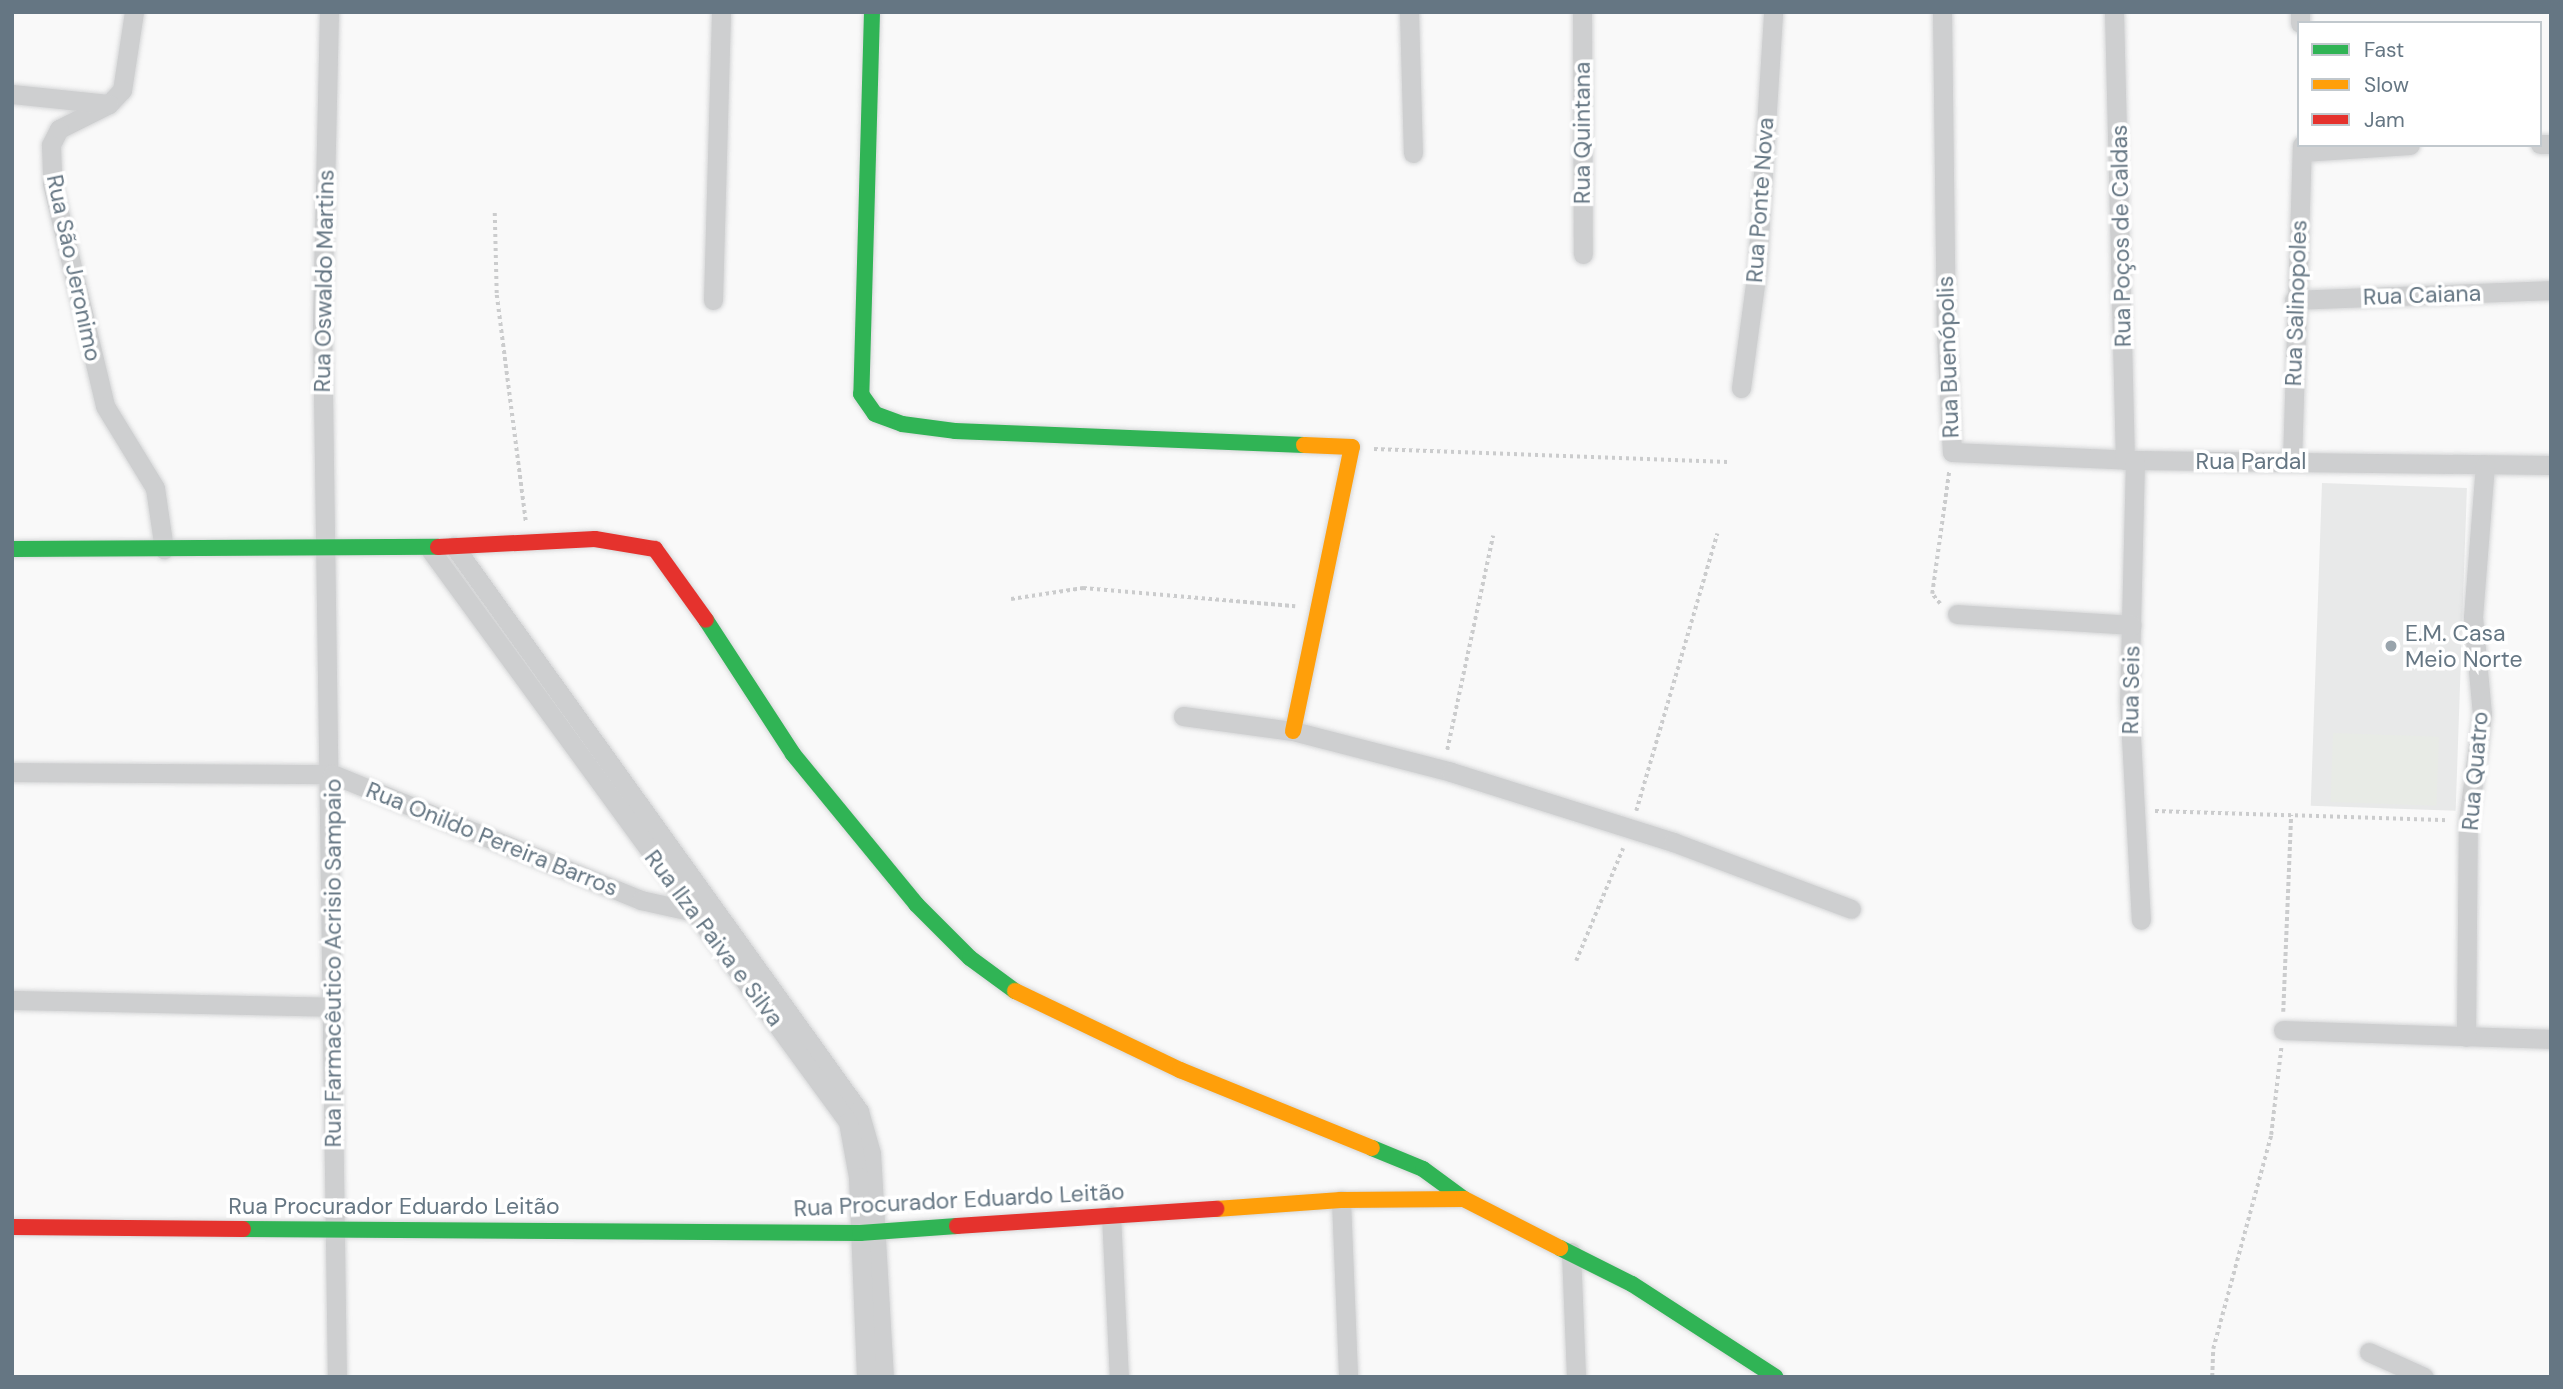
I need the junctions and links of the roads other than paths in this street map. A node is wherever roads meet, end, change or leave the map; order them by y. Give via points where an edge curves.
1 (134, 12) edge
2 (329, 12) edge
3 (721, 12) edge
4 (872, 12) edge
5 (1409, 12) edge
6 (1582, 12) edge
7 (1773, 12) edge
8 (1942, 12) edge
9 (2114, 12) edge
10 (12, 94) edge
11 (109, 104) junction
12 (2338, 147) edge
13 (2302, 148) edge
14 (1413, 153) dead end
15 (1583, 254) dead end
16 (2551, 290) edge
17 (713, 300) dead end
18 (2294, 300) junction
19 (1741, 388) dead end
20 (1952, 452) joint
21 (2130, 460) junction
22 (2292, 461) junction
23 (2484, 464) junction
24 (2551, 465) edge
25 (454, 546) junction
26 (429, 548) junction
27 (12, 549) edge
28 (164, 549) junction
29 (328, 549) junction
30 (1956, 614) road end
31 (2132, 625) junction
32 (1183, 716) dead end
33 (1293, 731) junction
34 (12, 772) edge
35 (332, 774) junction
36 (1851, 909) dead end
37 (695, 912) junction
38 (719, 918) junction
39 (2141, 920) dead end
40 (12, 1000) edge
41 (333, 1007) junction
42 (2283, 1030) road end
43 (2466, 1037) junction
44 (2551, 1039) edge
45 (1464, 1199) junction
46 (1342, 1200) junction
47 (1111, 1215) junction
48 (12, 1227) edge
49 (335, 1229) junction
50 (868, 1232) junction
51 (1570, 1252) junction
52 (2369, 1352) dead end
53 (337, 1377) edge
54 (866, 1377) edge
55 (884, 1377) edge
56 (1119, 1377) edge
57 (1348, 1377) edge
58 (1576, 1377) edge
59 (1776, 1377) edge
60 (2424, 1377) edge

1 - 11 street via 126,80
2 - 29 street, Rua Oswaldo Martins via 322,322
3 - 17 street
4 - 33 street via 861,394 875,414 902,425 955,431 1352,447
5 - 14 street
6 - 15 street, Rua Quintana
7 - 19 street, Rua Ponte Nova via 1754,301
8 - 20 street, Rua Buenópolis via 1946,360
9 - 21 street, Rua Poços de Caldas
10 - 11 street
11 - 28 street, Rua São Jeronimo via 58,129 51,145 52,183 105,406 155,488
12 - 13 street
13 - 18 street, Rua Salinopoles
16 - 18 street, Rua Caiana
18 - 22 street, Rua Salinopoles
20 - 21 street, Rua Pardal
21 - 22 street, Rua Pardal
21 - 31 street, Rua Seis
22 - 23 street, Rua Pardal
23 - 24 street, Rua Pardal
23 - 43 street, Rua Quatro via 2473,617 2482,714 2468,821
25 - 26 street
25 - 38 street, Rua Ilza Paiva e Silva
25 - 45 street via 621,540 659,551 793,754 936,926 1016,991 1180,1070 1423,1169
26 - 29 street
26 - 37 street, Rua Ilza Paiva e Silva
27 - 28 street
28 - 29 street
29 - 35 street, Rua Farmacêutico Acrisio Sampaio
30 - 31 street via 2029,615
31 - 39 street, Rua Seis via 2132,810
32 - 33 street
33 - 36 street via 1443,770 1631,829
34 - 35 street, Rua Onildo Pereira Barros
35 - 37 street, Rua Onildo Pereira Barros via 641,900
35 - 41 street, Rua Farmacêutico Acrisio Sampaio
37 - 38 street, Rua Onildo Pereira Barros
37 - 50 street, Rua Ilza Paiva e Silva via 848,1122
38 - 50 street, Rua Ilza Paiva e Silva via 859,1111 871,1153
40 - 41 street
41 - 49 street, Rua Farmacêutico Acrisio Sampaio
42 - 43 street
43 - 44 street
45 - 46 street, Rua Procurador Eduardo Leitão
45 - 51 street, Rua Procurador Eduardo Leitão
46 - 47 street, Rua Procurador Eduardo Leitão
46 - 57 street
47 - 50 street, Rua Procurador Eduardo Leitão
47 - 56 street
48 - 49 street, Rua Procurador Eduardo Leitão
49 - 50 street, Rua Procurador Eduardo Leitão
49 - 53 street, Rua Farmacêutico Acrisio Sampaio
50 - 54 street, Rua Ilza Paiva e Silva
50 - 55 street, Rua Ilza Paiva e Silva
51 - 58 street
51 - 59 street, Rua Procurador Eduardo Leitão via 1678,1311
52 - 60 street

